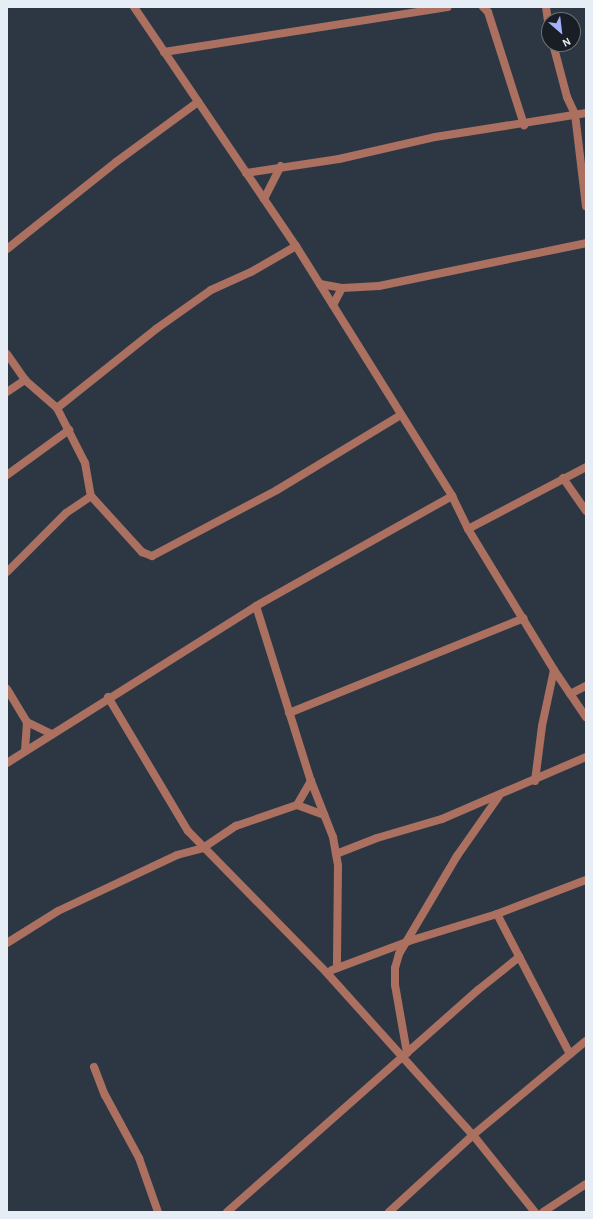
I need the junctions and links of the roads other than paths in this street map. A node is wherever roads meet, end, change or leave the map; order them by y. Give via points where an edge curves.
1 (134, 7) edge
2 (391, 7) edge
3 (447, 7) edge
4 (483, 7) edge
5 (394, 15) junction
6 (164, 52) junction
7 (555, 52) edge
8 (198, 102) junction
9 (586, 113) edge
10 (575, 114) junction
11 (524, 125) junction
12 (281, 166) junction
13 (246, 173) junction
14 (264, 199) junction
15 (586, 206) edge
16 (586, 243) edge
17 (296, 246) junction
18 (7, 249) edge
19 (320, 284) junction
20 (342, 288) junction
21 (333, 305) junction
22 (7, 354) edge
23 (25, 380) junction
24 (7, 392) edge
25 (57, 408) junction
26 (401, 415) junction
27 (69, 430) junction
28 (586, 467) edge
29 (7, 475) edge
30 (564, 478) junction
31 (90, 496) junction
32 (452, 496) junction
33 (586, 511) edge
34 (468, 529) junction
35 (7, 572) edge
36 (256, 606) junction
37 (524, 618) junction
38 (554, 670) junction
39 (586, 686) edge
40 (7, 689) edge
41 (570, 694) junction
42 (108, 697) junction
43 (289, 713) junction
44 (586, 717) edge
45 (26, 722) junction
46 (52, 734) junction
47 (25, 751) junction
48 (586, 757) edge
49 (7, 763) edge
50 (311, 781) junction
51 (535, 781) junction
52 (499, 796) junction
53 (297, 805) junction
54 (324, 815) junction
55 (203, 848) junction
56 (336, 854) junction
57 (586, 880) edge
58 (497, 914) junction
59 (409, 941) junction
60 (7, 943) edge
61 (519, 957) junction
62 (337, 968) junction
63 (326, 972) junction
64 (586, 1041) edge
65 (570, 1054) junction
66 (404, 1055) junction
67 (94, 1067) dead end
68 (473, 1135) junction
69 (586, 1184) edge
70 (158, 1212) edge
71 (227, 1212) edge
72 (389, 1212) edge
73 (535, 1212) edge
74 (543, 1212) edge

1 - 6 street
2 - 5 street
3 - 5 street
4 - 11 street via 488,12
5 - 6 street
6 - 8 street
7 - 10 street via 566,97
8 - 13 street
8 - 18 street via 116,162
9 - 10 street
10 - 11 street
10 - 15 street
11 - 12 street via 435,137 339,159
12 - 13 street
12 - 14 street
13 - 14 street
14 - 17 street
16 - 20 street via 424,278
17 - 19 street
17 - 25 street via 212,290 156,329
19 - 20 street
19 - 21 street
20 - 21 street
21 - 26 street
22 - 23 street
23 - 24 street
23 - 25 street
25 - 27 street
26 - 31 street via 277,490 152,556 142,552
26 - 32 street
27 - 29 street
27 - 31 street via 84,463
28 - 30 street
30 - 33 street
30 - 34 street
31 - 35 street via 66,514
32 - 34 street
32 - 36 street
34 - 37 street
36 - 42 street
36 - 43 street
37 - 38 street
37 - 43 street
38 - 41 street
38 - 51 street via 542,726
39 - 41 street
40 - 45 street
41 - 44 street
42 - 46 street
42 - 55 street via 188,831
43 - 50 street
45 - 46 street
45 - 47 street
46 - 47 street
47 - 49 street
48 - 51 street
50 - 53 street
50 - 54 street
51 - 52 street
52 - 56 street via 442,819 376,838
52 - 59 street via 457,856
53 - 54 street
53 - 55 street via 236,826
54 - 56 street
55 - 60 street via 177,855 58,911
55 - 63 street
56 - 62 street
57 - 58 street
58 - 59 street
58 - 61 street
59 - 62 street
59 - 66 street via 399,954 395,968
61 - 65 street
61 - 66 street
62 - 63 street
63 - 66 street
64 - 65 street
65 - 68 street
66 - 68 street
66 - 71 street
67 - 70 street via 105,1095 140,1158
68 - 72 street
68 - 73 street
69 - 74 street

